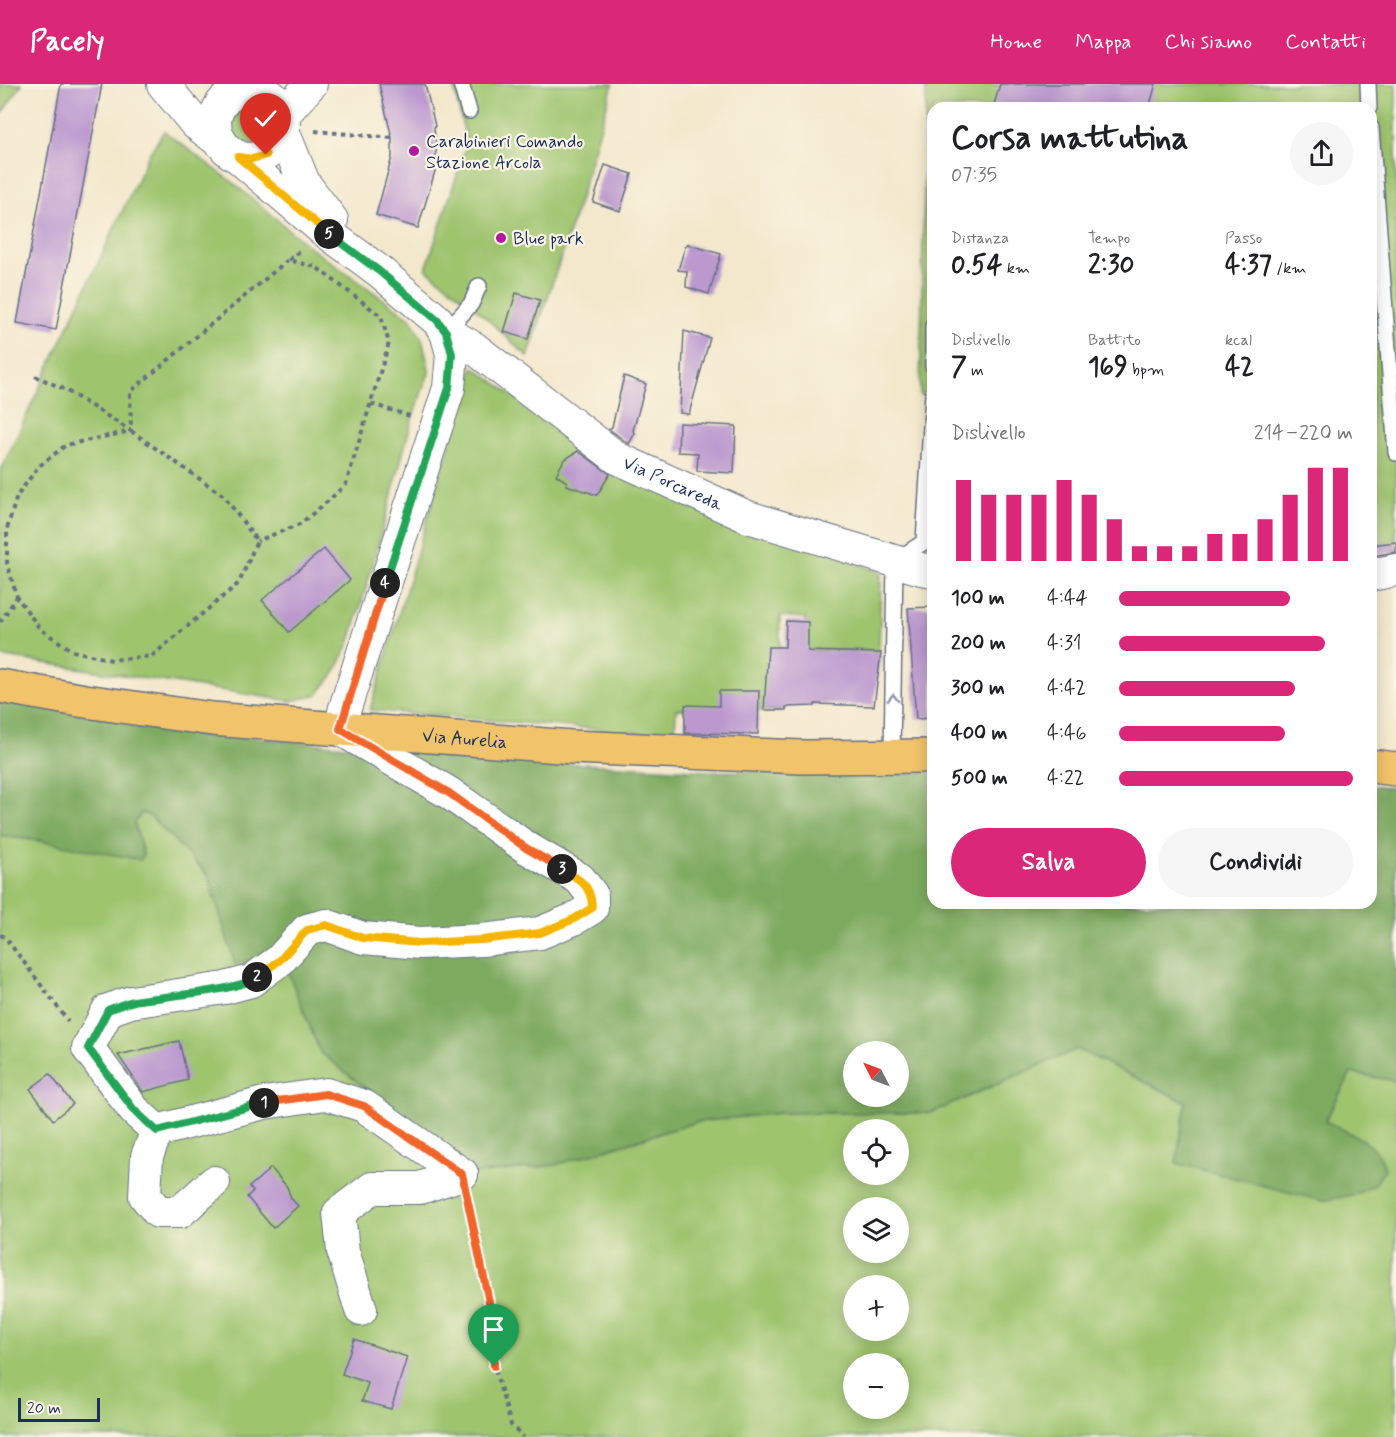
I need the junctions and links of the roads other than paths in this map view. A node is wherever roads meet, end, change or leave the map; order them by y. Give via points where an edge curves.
1 (163, 84) edge
2 (311, 84) edge
3 (461, 84) edge
4 (1368, 84) edge
5 (249, 86) edge
6 (1370, 102) edge
7 (469, 111) dead end
8 (291, 126) junction
9 (229, 150) junction
10 (1377, 206) edge
11 (355, 252) junction
12 (479, 286) dead end
13 (446, 332) junction
14 (1396, 453) edge
15 (927, 492) edge
16 (895, 561) junction
17 (927, 569) edge
18 (1396, 570) edge
19 (1377, 574) edge
20 (0, 686) edge
21 (340, 729) junction
22 (892, 756) junction
23 (927, 756) edge
24 (1377, 767) edge
25 (1396, 769) edge
26 (157, 1131) junction
27 (214, 1182) dead end
28 (361, 1310) dead end

1 - 9 street via 195,123
2 - 8 street
3 - 7 lane
4 - 6 lane
5 - 8 street via 278,102
5 - 9 street via 224,99 218,109 216,132
8 - 9 street via 278,146 266,155 252,159
8 - 11 street via 304,183
9 - 11 street
10 - 14 lane
11 - 13 street, Via Porcareda via 437,320
12 - 13 lane via 471,304
13 - 16 street, Via Porcareda via 474,348 617,458 748,517
13 - 21 street via 452,354 449,388
15 - 16 lane via 924,542
16 - 17 street, Via Porcareda
22 -> 16 lane
18 - 19 street
20 - 21 main road, Via Aurelia via 212,719
21 - 22 main road, Via Aurelia via 572,747 801,757
21 - 26 street via 449,793 526,848 580,879 592,895 592,908 540,933 482,940 420,943 363,938 326,925 307,930 280,960 251,981 131,1002 108,1010 88,1048 134,1110
22 - 23 main road, Via Aurelia
24 - 25 main road
26 - 27 street via 147,1156 145,1196 158,1212 180,1212
26 - 28 street via 264,1103 326,1094 364,1106 462,1174 420,1188 372,1188 339,1212 343,1251

